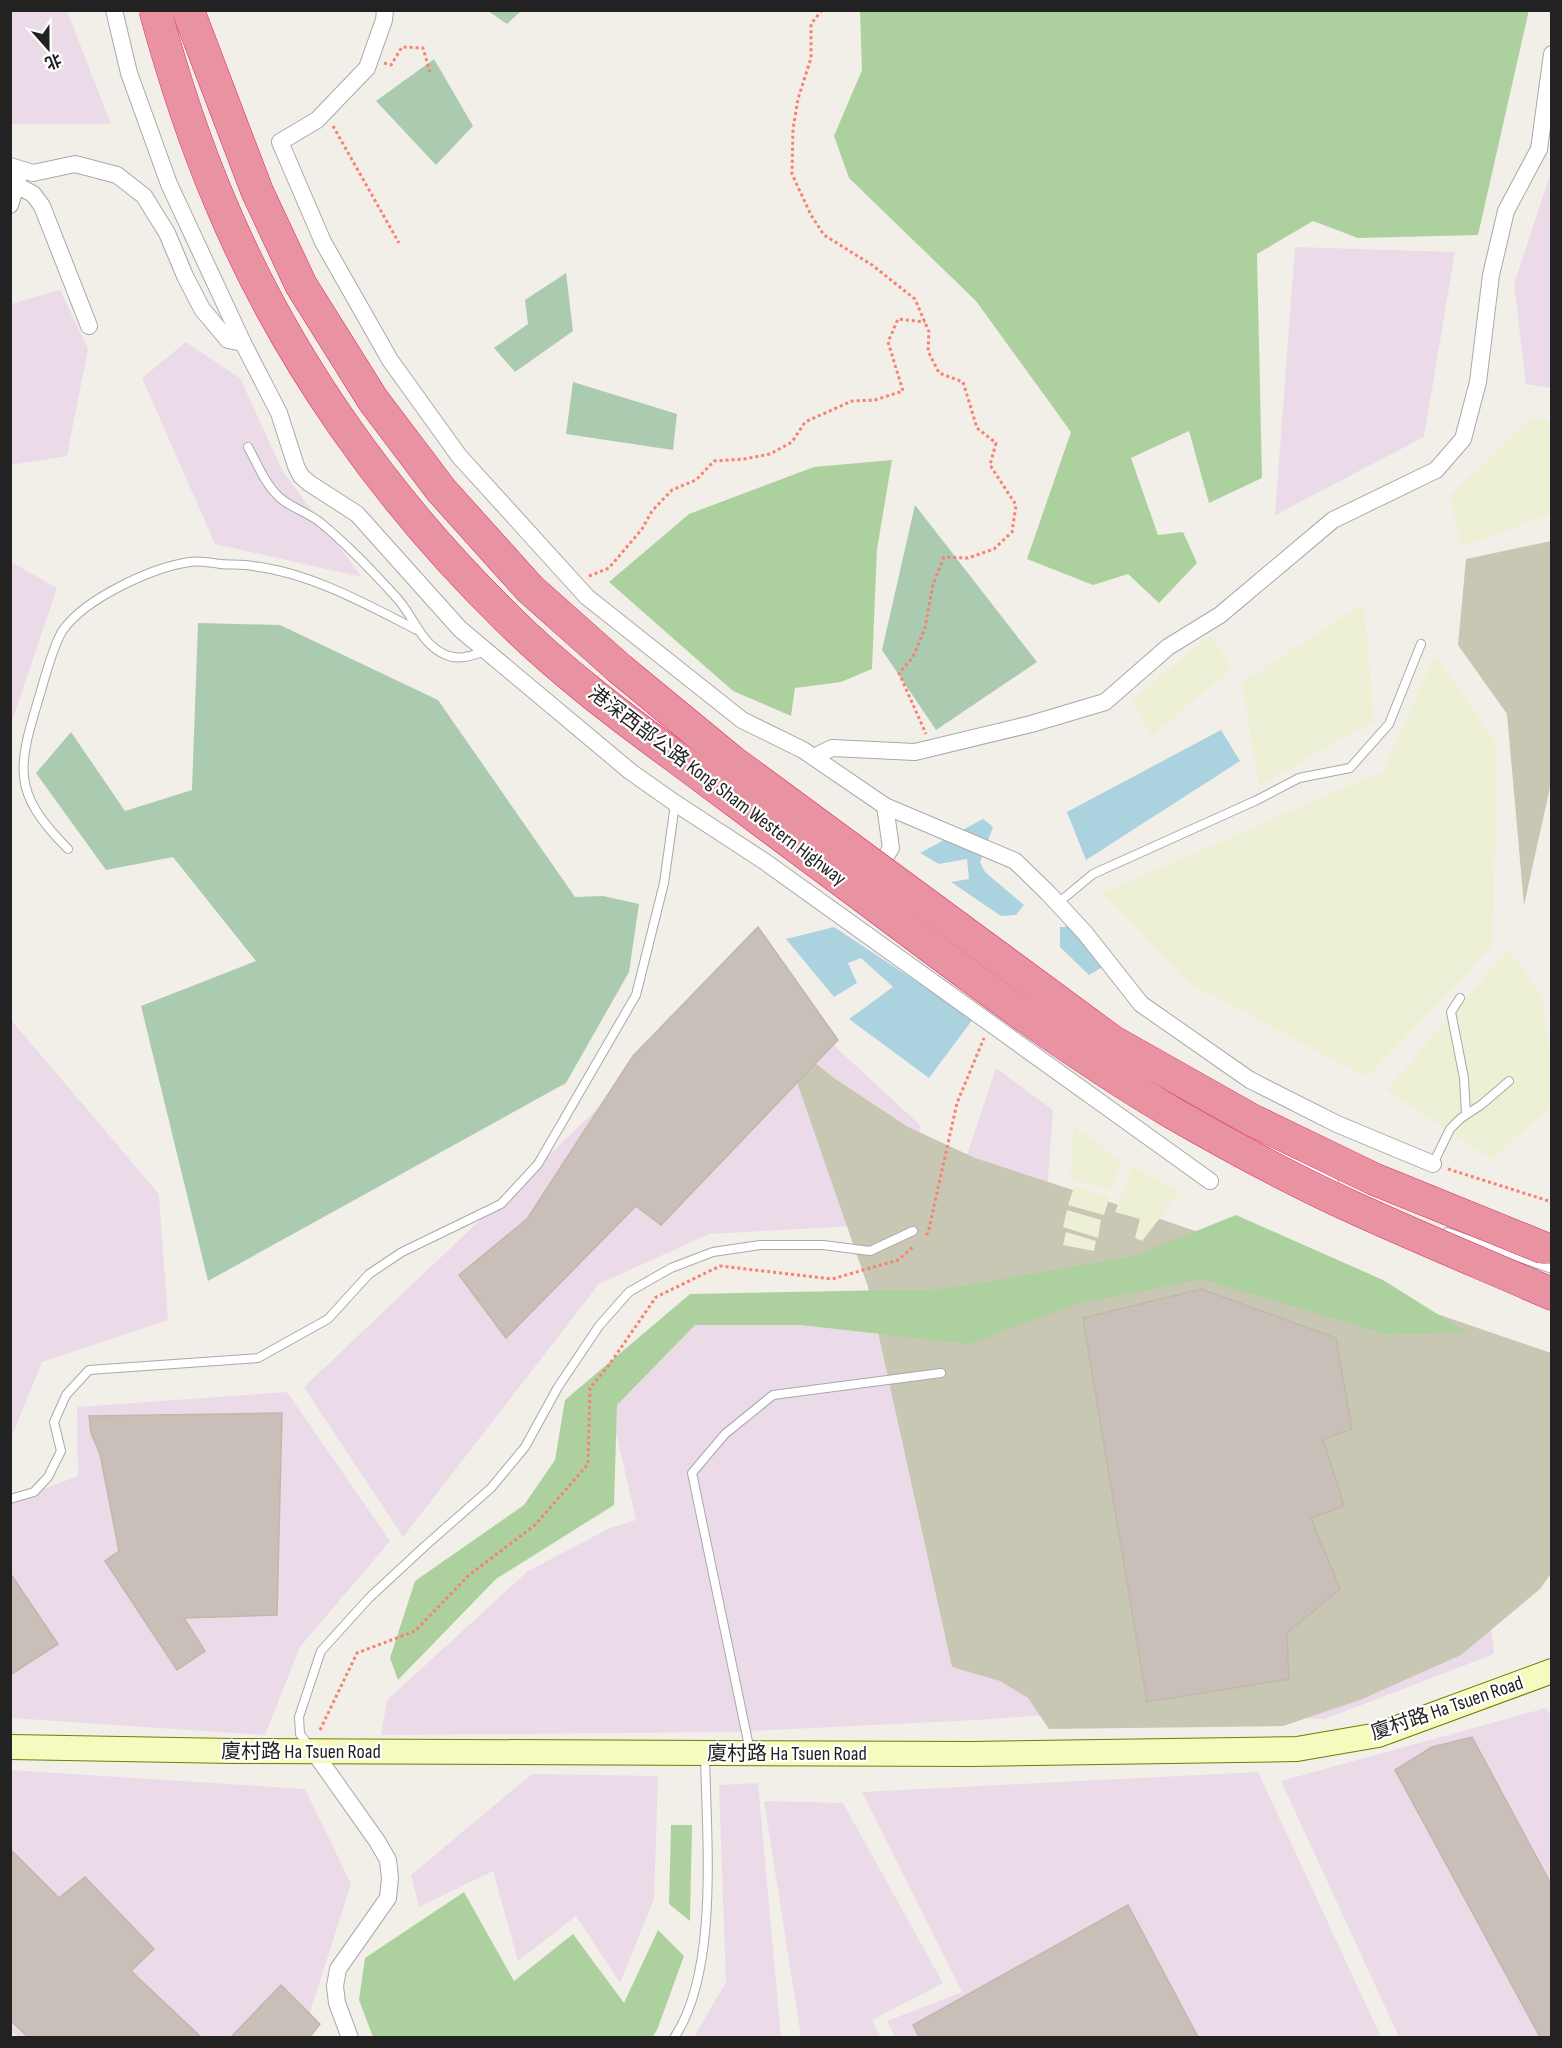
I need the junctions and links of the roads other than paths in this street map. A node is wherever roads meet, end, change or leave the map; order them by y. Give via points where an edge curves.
1 (114, 10) edge
2 (155, 10) edge
3 (188, 10) edge
4 (385, 10) edge
5 (1551, 54) edge
6 (16, 173) edge
7 (10, 206) edge
8 (89, 326) dead end
9 (243, 344) junction
10 (248, 447) dead end
11 (417, 630) junction
12 (1421, 644) dead end
13 (486, 651) junction
14 (814, 757) junction
15 (675, 803) junction
16 (885, 806) junction
17 (68, 849) dead end
18 (865, 888) junction
19 (1058, 903) junction
20 (835, 912) junction
21 (923, 930) dead end
22 (1460, 998) dead end
23 (1509, 1082) dead end
24 (1466, 1114) junction
25 (1230, 1128) dead end
26 (1433, 1164) joint
27 (1210, 1180) dead end
28 (1338, 1183) dead end
29 (1435, 1227) dead end
30 (913, 1230) dead end
31 (1547, 1270) edge
32 (941, 1373) dead end
33 (10, 1499) edge
34 (1551, 1671) edge
35 (10, 1747) edge
36 (314, 1752) junction
37 (705, 1754) junction
38 (750, 1754) junction
39 (350, 2037) edge
40 (674, 2037) edge

1 - 9 street via 129,73 169,184
2 - 31 highway, 港深西部公路 Kong Sham Western Highway, bridge via 196,143 222,208 271,308 340,420 380,475 508,620 637,728 988,989 1168,1110 1350,1207
3 - 31 highway, 港深西部公路 Kong Sham Western Highway, bridge via 257,191 301,285 380,409 441,490 530,589 733,762 1112,1041 1252,1120
4 - 14 street via 367,68 317,120 280,142 323,242 390,360 459,456 587,597 742,720
5 - 14 street via 1539,149 1506,211 1491,275 1478,382 1463,439 1436,470 1333,520 1220,615 1168,647 1105,702 915,752 832,748
6 - 7 street
6 - 8 street via 42,206
6 - 9 street via 75,164 117,175 144,196 167,233 202,309 228,340
9 - 13 street via 279,413 301,476 357,514 460,629
10 - 11 lane via 269,487 321,522 402,603
11 - 13 lane via 446,655 461,658
11 - 17 lane via 323,586 254,566 192,561 168,567 100,597 63,630 38,698 22,763 29,799
12 - 19 lane via 1389,724 1350,768 1299,778 1093,874
13 - 15 street via 631,772
14 - 16 street
15 - 20 street
15 - 33 lane via 664,883 636,995 538,1164 501,1204 402,1251 369,1274 328,1319 258,1358 89,1370 66,1395 54,1422 61,1451 48,1477 34,1492
16 - 18 street via 891,848
16 - 19 street via 1015,861
18 - 20 street
18 - 21 lane
19 - 26 street via 1141,1004 1250,1080 1336,1124
20 - 27 street
22 - 24 lane via 1451,1012 1464,1078
23 - 24 lane
24 - 26 lane via 1450,1129
25 - 28 lane
29 - 31 lane
30 - 36 lane via 870,1251 823,1245 760,1245 713,1252 671,1268 629,1292 599,1326 558,1387 525,1447 491,1488 369,1598 321,1651 299,1717 300,1734
32 - 38 lane via 773,1395 725,1434 692,1473
34 - 38 street, 廈村路 Ha Tsuen Road via 1378,1735 1297,1749
35 - 36 street, 廈村路 Ha Tsuen Road
36 - 37 street, 廈村路 Ha Tsuen Road
36 - 39 street via 388,1860 388,1899 338,1969 337,2002
37 - 38 street, 廈村路 Ha Tsuen Road
37 - 40 lane via 707,1907 698,1985

